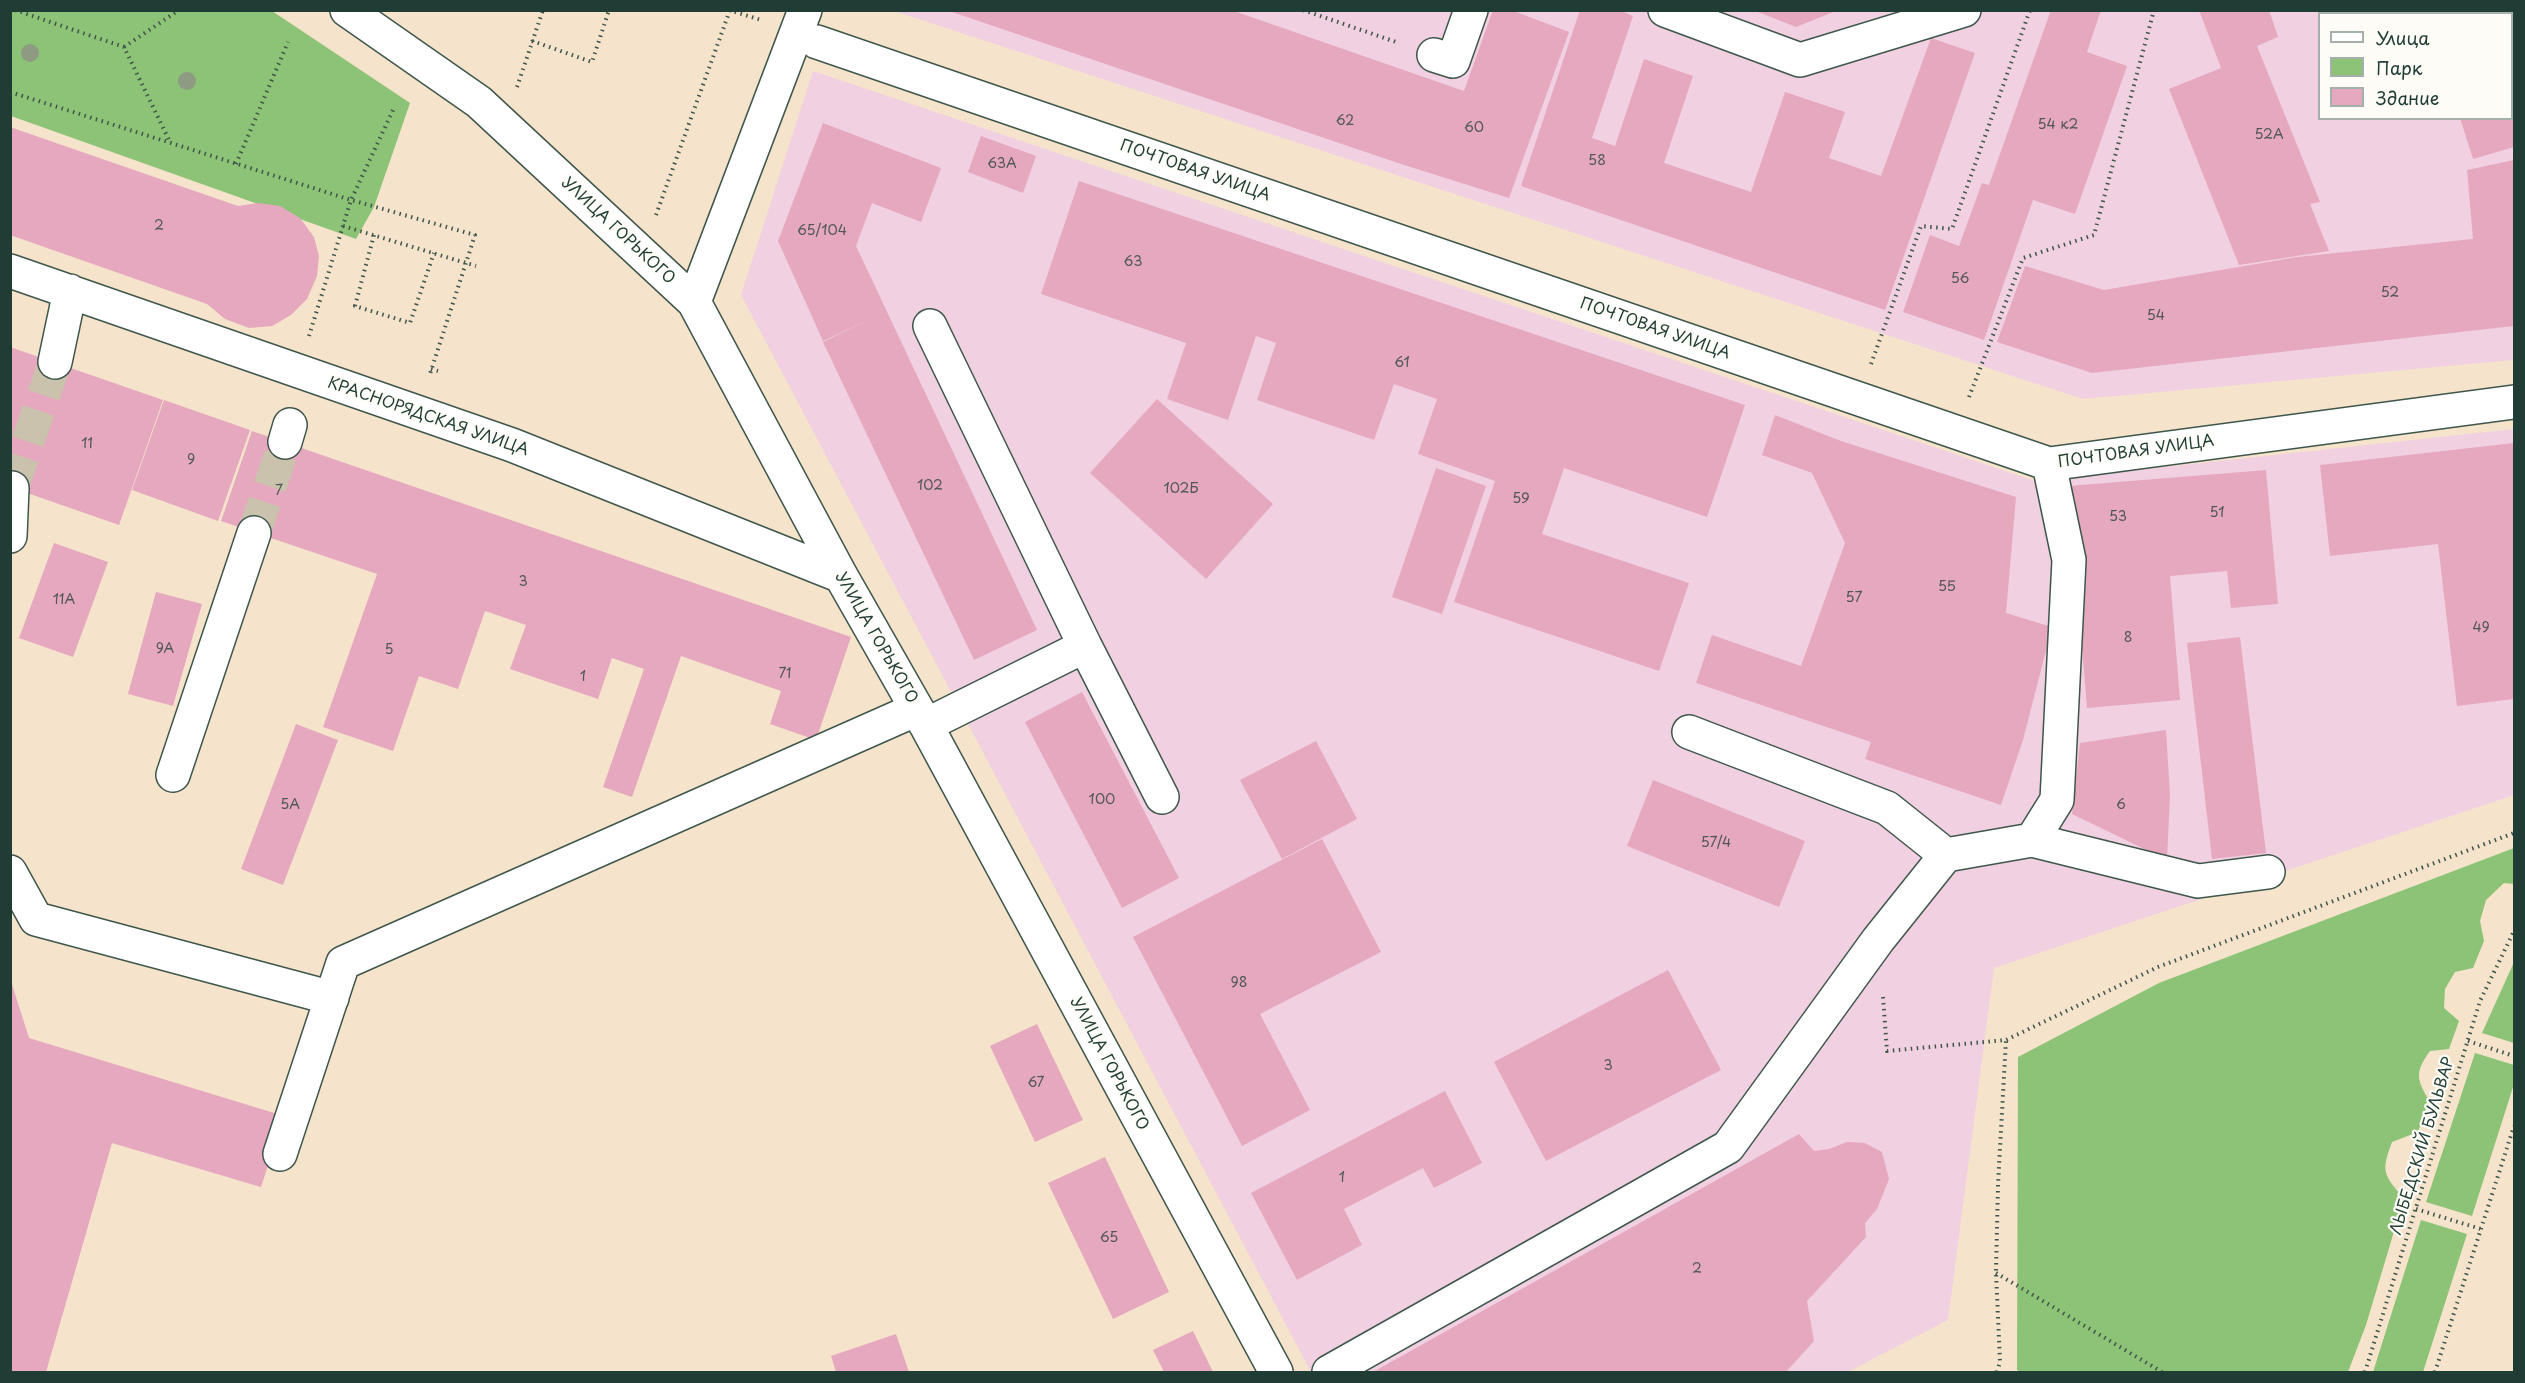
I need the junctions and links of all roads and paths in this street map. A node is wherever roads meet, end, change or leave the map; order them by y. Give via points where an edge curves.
1 (15, 10) edge
2 (179, 10) edge
3 (347, 10) edge
4 (543, 10) edge
5 (609, 10) edge
6 (805, 10) edge
7 (1303, 10) edge
8 (1471, 10) edge
9 (1665, 10) edge
10 (1964, 10) edge
11 (2030, 10) edge
12 (2154, 10) edge
13 (729, 11) edge
14 (771, 24) dead end
15 (532, 41) junction
16 (288, 42) dead end
17 (817, 42) dead end
18 (124, 47) junction
19 (1434, 55) joint
20 (515, 91) dead end
21 (10, 92) edge
22 (394, 108) dead end
23 (170, 143) junction
24 (236, 164) junction
25 (351, 200) junction
26 (654, 219) dead end
27 (343, 225) junction
28 (374, 234) junction
29 (434, 253) junction
30 (467, 262) junction
31 (476, 266) dead end
32 (10, 271) edge
33 (70, 291) junction
34 (694, 302) junction
35 (930, 326) dead end
36 (308, 340) dead end
37 (55, 362) tunnel mouth
38 (431, 369) junction
39 (438, 371) dead end
40 (427, 380) dead end
41 (1858, 398) junction
42 (2514, 402) edge
43 (1956, 431) junction
44 (2049, 464) junction
45 (12, 488) edge
46 (254, 533) tunnel mouth
47 (10, 536) edge
48 (841, 576) junction
49 (1084, 646) junction
50 (922, 717) junction
51 (1689, 732) dead end
52 (173, 775) dead end
53 (1162, 797) dead end
54 (2514, 833) edge
55 (2031, 840) junction
56 (1946, 855) junction
57 (10, 872) edge
58 (2268, 872) dead end
59 (2514, 931) edge
60 (1882, 996) dead end
61 (332, 998) junction
62 (2006, 1040) junction
63 (2468, 1041) junction
64 (2514, 1056) edge
65 (2514, 1126) edge
66 (280, 1154) dead end
67 (2416, 1209) junction
68 (2481, 1229) junction
69 (1996, 1272) junction
70 (1276, 1372) edge
71 (1329, 1372) edge
72 (1997, 1372) edge
73 (2162, 1372) edge
74 (2365, 1372) edge
75 (2435, 1372) edge

1 - 18 path
2 - 18 path
3 - 34 street, УЛИЦА ГОРЬКОГО via 478,102
4 - 15 path
5 - 15 path via 592,62
6 - 34 street
7 - 19 path
8 - 19 street via 1453,61
9 - 10 street via 1800,60
11 - 41 path via 1952,229 1921,226
12 - 43 path via 2094,235 2023,258
13 - 14 path
13 - 26 path
15 - 20 path
16 - 24 path
17 - 41 street, ПОЧТОВАЯ УЛИЦА
18 - 23 path
21 - 23 path
22 - 25 path
23 - 24 path
24 - 25 path
25 - 27 path
25 - 30 path via 475,235
27 - 28 path
27 - 36 path
28 - 29 path
28 - 29 path via 355,306 410,323
29 - 30 path
30 - 31 path
30 - 38 path
32 - 33 street, КРАСНОРЯДСКАЯ УЛИЦА
33 - 37 street
33 - 48 street, КРАСНОРЯДСКАЯ УЛИЦА via 512,445
34 - 48 street, УЛИЦА ГОРЬКОГО
35 - 49 street
38 - 39 path
38 - 40 path
41 - 43 street, ПОЧТОВАЯ УЛИЦА
42 - 44 street, ПОЧТОВАЯ УЛИЦА
43 - 44 street, ПОЧТОВАЯ УЛИЦА
44 - 55 street via 2069,560 2057,800
45 - 47 street
46 - 52 street
48 - 50 street, УЛИЦА ГОРЬКОГО
49 - 50 street
49 - 53 street
50 - 61 street via 343,963
50 - 70 street, УЛИЦА ГОРЬКОГО
51 - 56 street via 1887,808
54 - 62 path via 2158,967
55 - 56 street
55 - 58 street via 2198,881
56 - 71 street via 1878,940 1728,1147
57 - 61 street via 36,919
59 - 63 path, ЛЫБЕДСКИЙ БУЛЬВАР via 2480,1001
60 - 62 path via 1887,1051
61 - 66 street
62 - 69 path
63 - 64 path
63 - 67 path, ЛЫБЕДСКИЙ БУЛЬВАР
65 - 68 path
67 - 68 path
67 - 74 path, ЛЫБЕДСКИЙ БУЛЬВАР
68 - 75 path
69 - 72 path via 2000,1362
69 - 73 path

